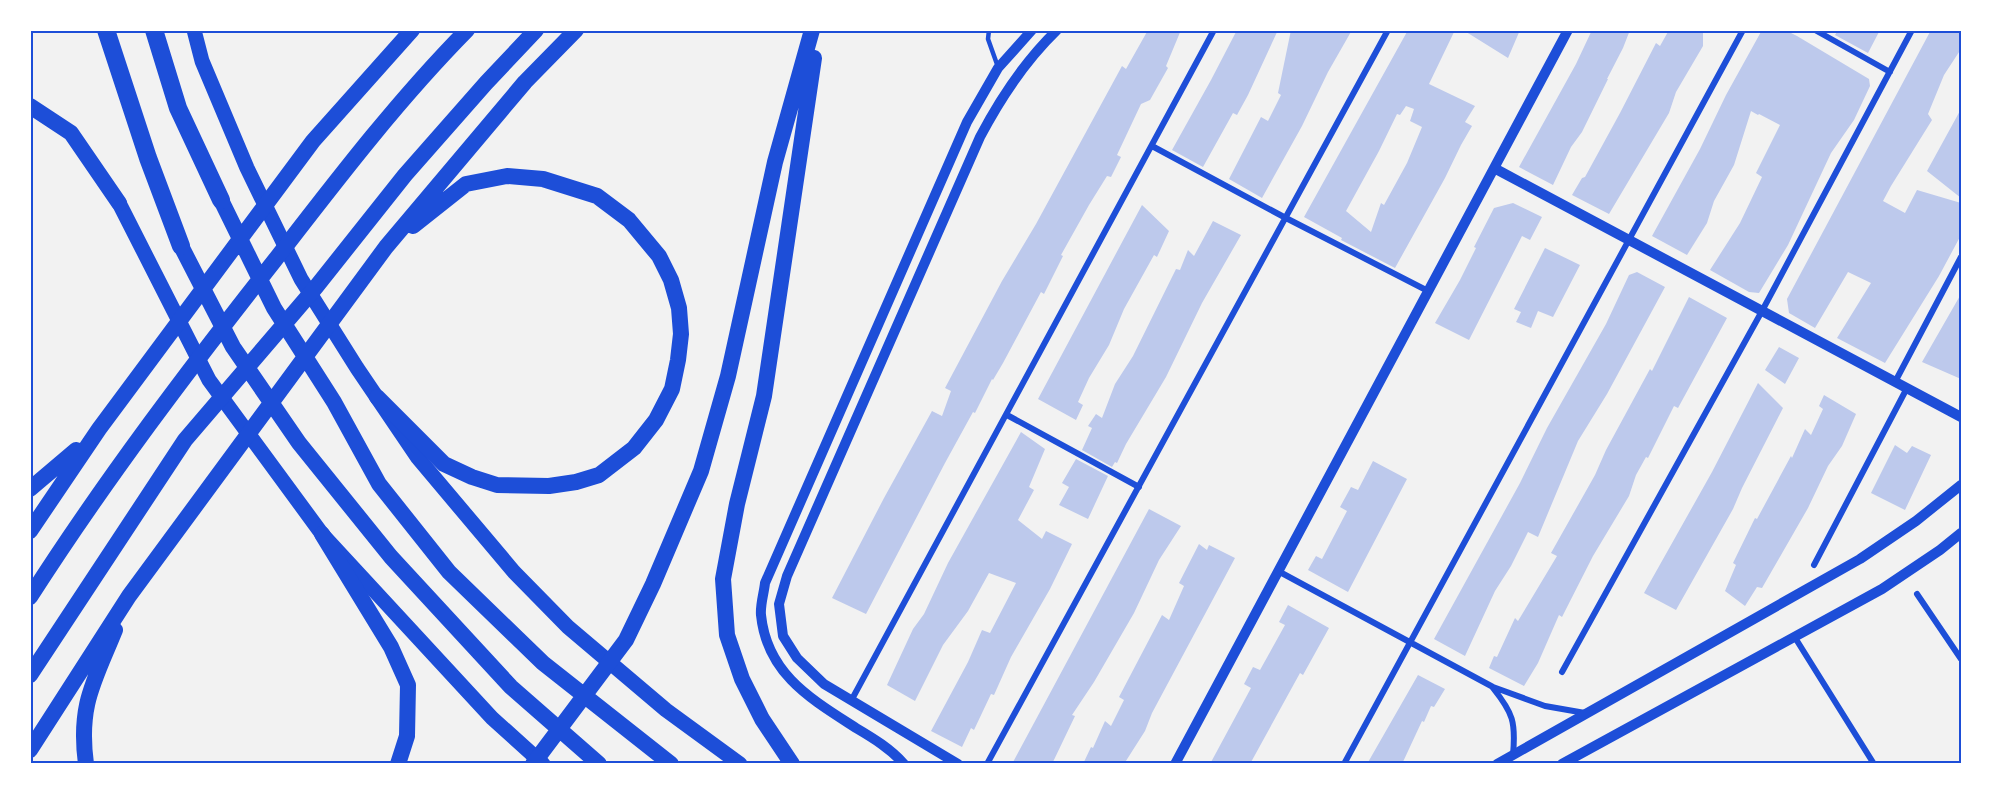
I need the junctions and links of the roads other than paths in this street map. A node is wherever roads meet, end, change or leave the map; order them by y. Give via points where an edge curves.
1 (106, 30) edge
2 (154, 30) edge
3 (194, 30) edge
4 (412, 30) edge
5 (467, 30) edge
6 (536, 30) edge
7 (576, 30) edge
8 (812, 30) edge
9 (818, 30) edge
10 (989, 30) edge
11 (1032, 30) edge
12 (1057, 30) edge
13 (1214, 30) edge
14 (1388, 30) edge
15 (1568, 30) edge
16 (1743, 30) edge
17 (1815, 30) edge
18 (1912, 30) edge
19 (998, 68) junction
20 (1890, 72) junction
21 (30, 106) edge
22 (1152, 146) junction
23 (1494, 168) junction
24 (221, 200) joint
25 (119, 203) joint
26 (1284, 217) junction
27 (1629, 240) junction
28 (182, 246) joint
29 (386, 247) junction
30 (1961, 256) edge
31 (1428, 291) junction
32 (1762, 311) junction
33 (1895, 382) junction
34 (1907, 388) junction
35 (377, 397) junction
36 (1007, 415) junction
37 (1961, 417) edge
38 (99, 429) junction
39 (1961, 485) edge
40 (1139, 487) junction
41 (30, 489) edge
42 (30, 531) edge
43 (1961, 533) edge
44 (322, 534) junction
45 (1814, 565) dead end
46 (1278, 571) junction
47 (1917, 594) dead end
48 (129, 596) junction
49 (30, 597) edge
50 (1794, 636) junction
51 (1410, 642) junction
52 (1961, 659) edge
53 (1562, 672) dead end
54 (30, 675) edge
55 (1492, 687) junction
56 (851, 701) junction
57 (1585, 713) junction
58 (30, 750) edge
59 (1513, 754) junction
60 (86, 764) edge
61 (398, 764) edge
62 (533, 764) edge
63 (543, 764) edge
64 (599, 764) edge
65 (671, 764) edge
66 (740, 764) edge
67 (792, 764) edge
68 (904, 764) edge
69 (958, 764) edge
70 (987, 764) edge
71 (1175, 764) edge
72 (1344, 764) edge
73 (1497, 764) edge
74 (1562, 764) edge
75 (1874, 764) edge

1 - 28 highway
2 - 24 highway via 177,108
3 - 35 main road via 202,61 247,168 301,279
4 - 38 highway via 314,141
5 - 49 highway via 337,180 175,387
6 - 54 highway via 405,175 185,440
7 - 29 highway via 525,82
8 - 62 highway via 775,162 728,376 701,471 626,640
9 - 67 highway via 764,396 723,579 727,635 742,679 762,719
10 - 19 lane via 988,39
11 - 19 street
12 - 56 street via 1001,97 980,137 787,576 779,604 783,636 797,658 824,684
13 - 22 street
14 - 26 street
15 - 23 street
16 - 27 street
17 - 20 street
18 - 20 street
19 - 68 street via 953,151 765,583 761,613 766,639 785,675 800,690
20 - 32 street
21 - 25 highway via 71,133
22 - 26 street
22 - 36 street
23 - 27 street
23 - 31 street
24 - 65 highway via 274,308 334,402 379,484 449,572 543,663
25 - 44 main road via 209,380
26 - 31 street
26 - 40 street
27 - 32 street
27 - 51 street
28 - 64 highway via 233,347 298,443 391,557 511,687
29 - 35 highway via 466,184 507,176 555,182 597,196 629,220 645,238 671,280 681,334 672,389 656,420 634,448 599,475 576,482 526,487 497,485 472,477 444,464
29 - 48 highway
30 - 33 street
31 - 46 street
32 - 33 street
32 - 53 street
33 - 34 street
34 - 37 street
34 - 45 street
35 - 66 main road via 418,458 514,572 568,627 666,710
36 - 40 street
36 - 56 street
38 - 41 highway
38 - 42 highway
39 - 57 street via 1860,559
40 - 70 street
43 - 50 street via 1881,589
44 - 61 highway via 391,647 408,685 407,736
44 - 63 main road via 492,718
46 - 51 street
46 - 71 street
47 - 52 street
48 - 58 highway
48 - 60 highway via 88,692 82,736
50 - 74 street
50 - 75 street
51 - 55 street
51 - 72 street
55 - 57 street via 1545,706
55 - 59 street via 1508,707 1515,730
56 - 69 street
57 - 59 street
59 - 73 street

